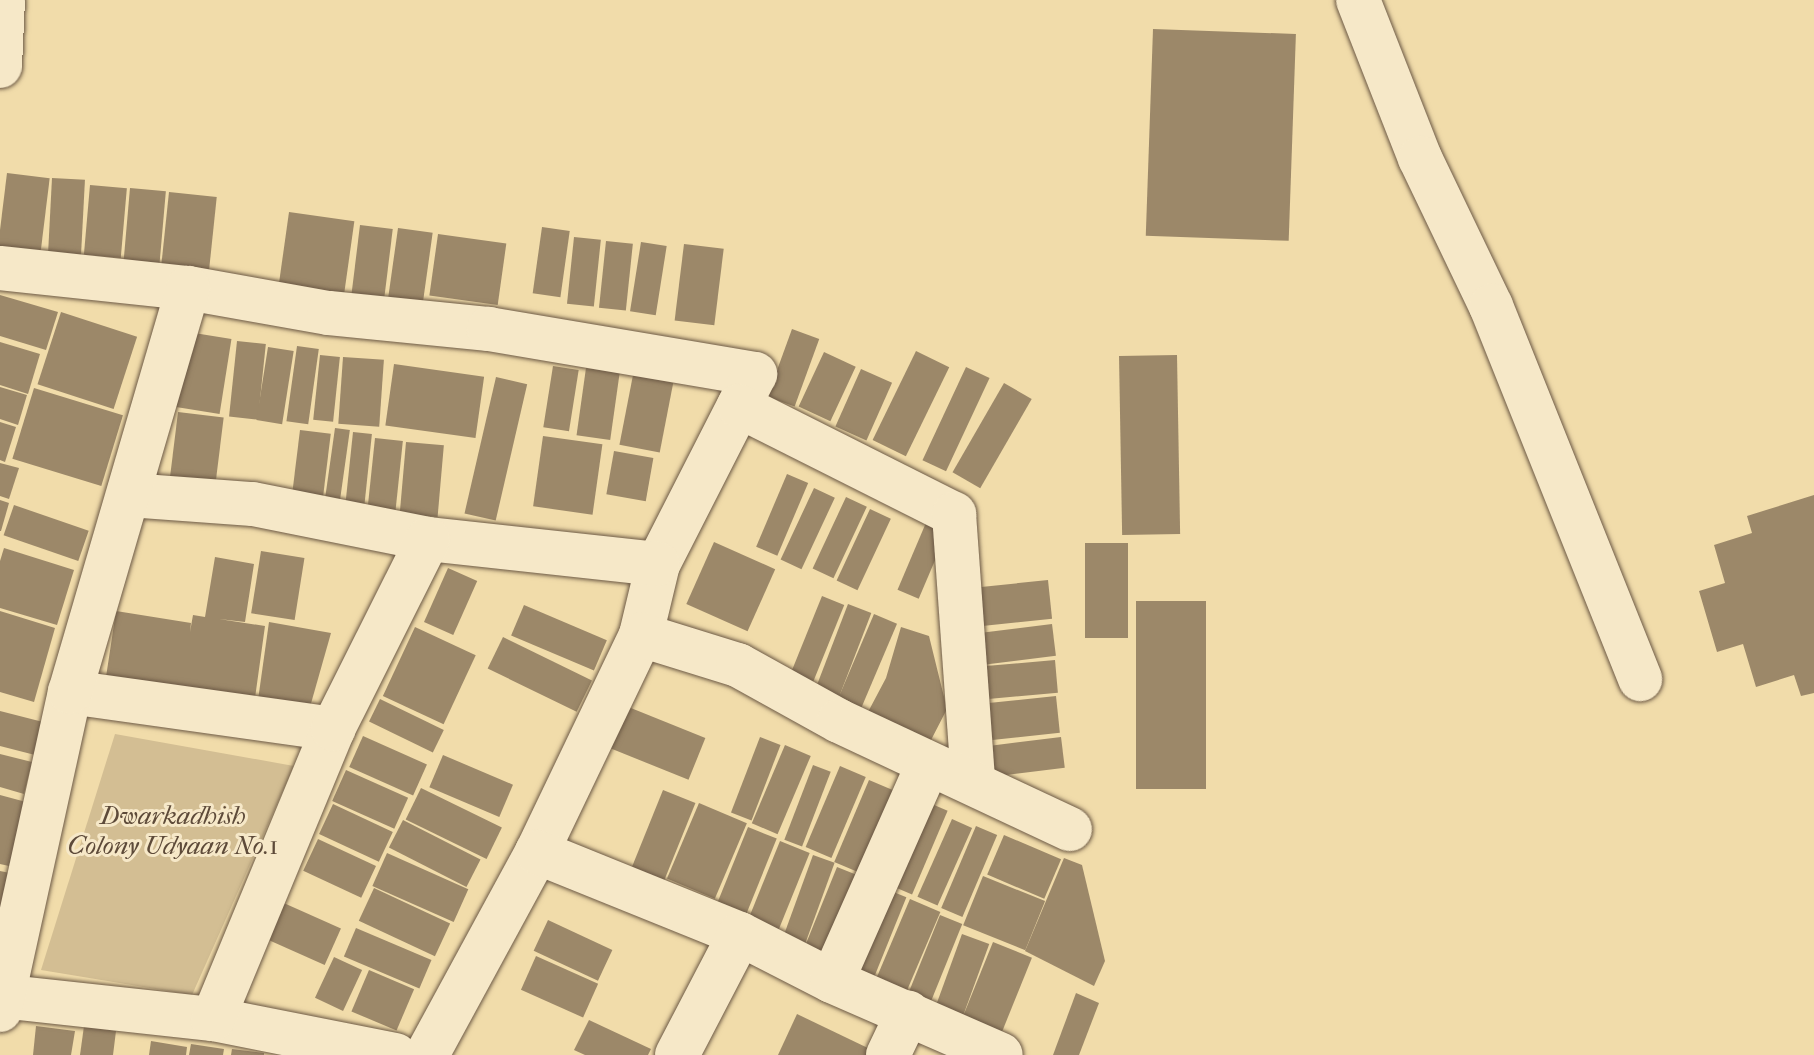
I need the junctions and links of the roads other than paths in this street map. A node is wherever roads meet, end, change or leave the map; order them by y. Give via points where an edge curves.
1 (1358, 0) edge
2 (2, 3) edge
3 (0, 66) edge
4 (0, 268) edge
5 (188, 288) junction
6 (739, 406) junction
7 (129, 495) junction
8 (428, 539) junction
9 (658, 564) junction
10 (641, 635) junction
11 (1640, 679) dead end
12 (70, 692) junction
13 (333, 729) junction
14 (928, 764) junction
15 (973, 781) junction
16 (1070, 829) dead end
17 (537, 852) junction
18 (740, 934) junction
19 (832, 981) junction
20 (0, 996) edge
21 (0, 1010) edge
22 (908, 1013) junction
23 (213, 1019) junction
24 (395, 1055) edge
25 (427, 1055) edge
26 (677, 1055) edge
27 (888, 1055) edge
28 (1001, 1055) edge

1 - 11 street via 1420,158 1491,306
2 - 3 street
4 - 5 street
5 - 6 street via 329,313 489,329 755,374
5 - 7 street
6 - 9 street
6 - 15 street via 954,514
7 - 8 street via 253,504
7 - 12 street
8 - 9 street
8 - 13 street
9 - 10 street
10 - 14 street via 738,665
10 - 17 street
12 - 13 street
12 - 20 street
13 - 23 street
14 - 15 street
14 - 19 street
15 - 16 street
17 - 18 street
17 - 25 street
18 - 19 street
18 - 26 street
19 - 22 street
20 - 21 street
20 - 23 street
22 - 27 street
22 - 28 street
23 - 24 street

